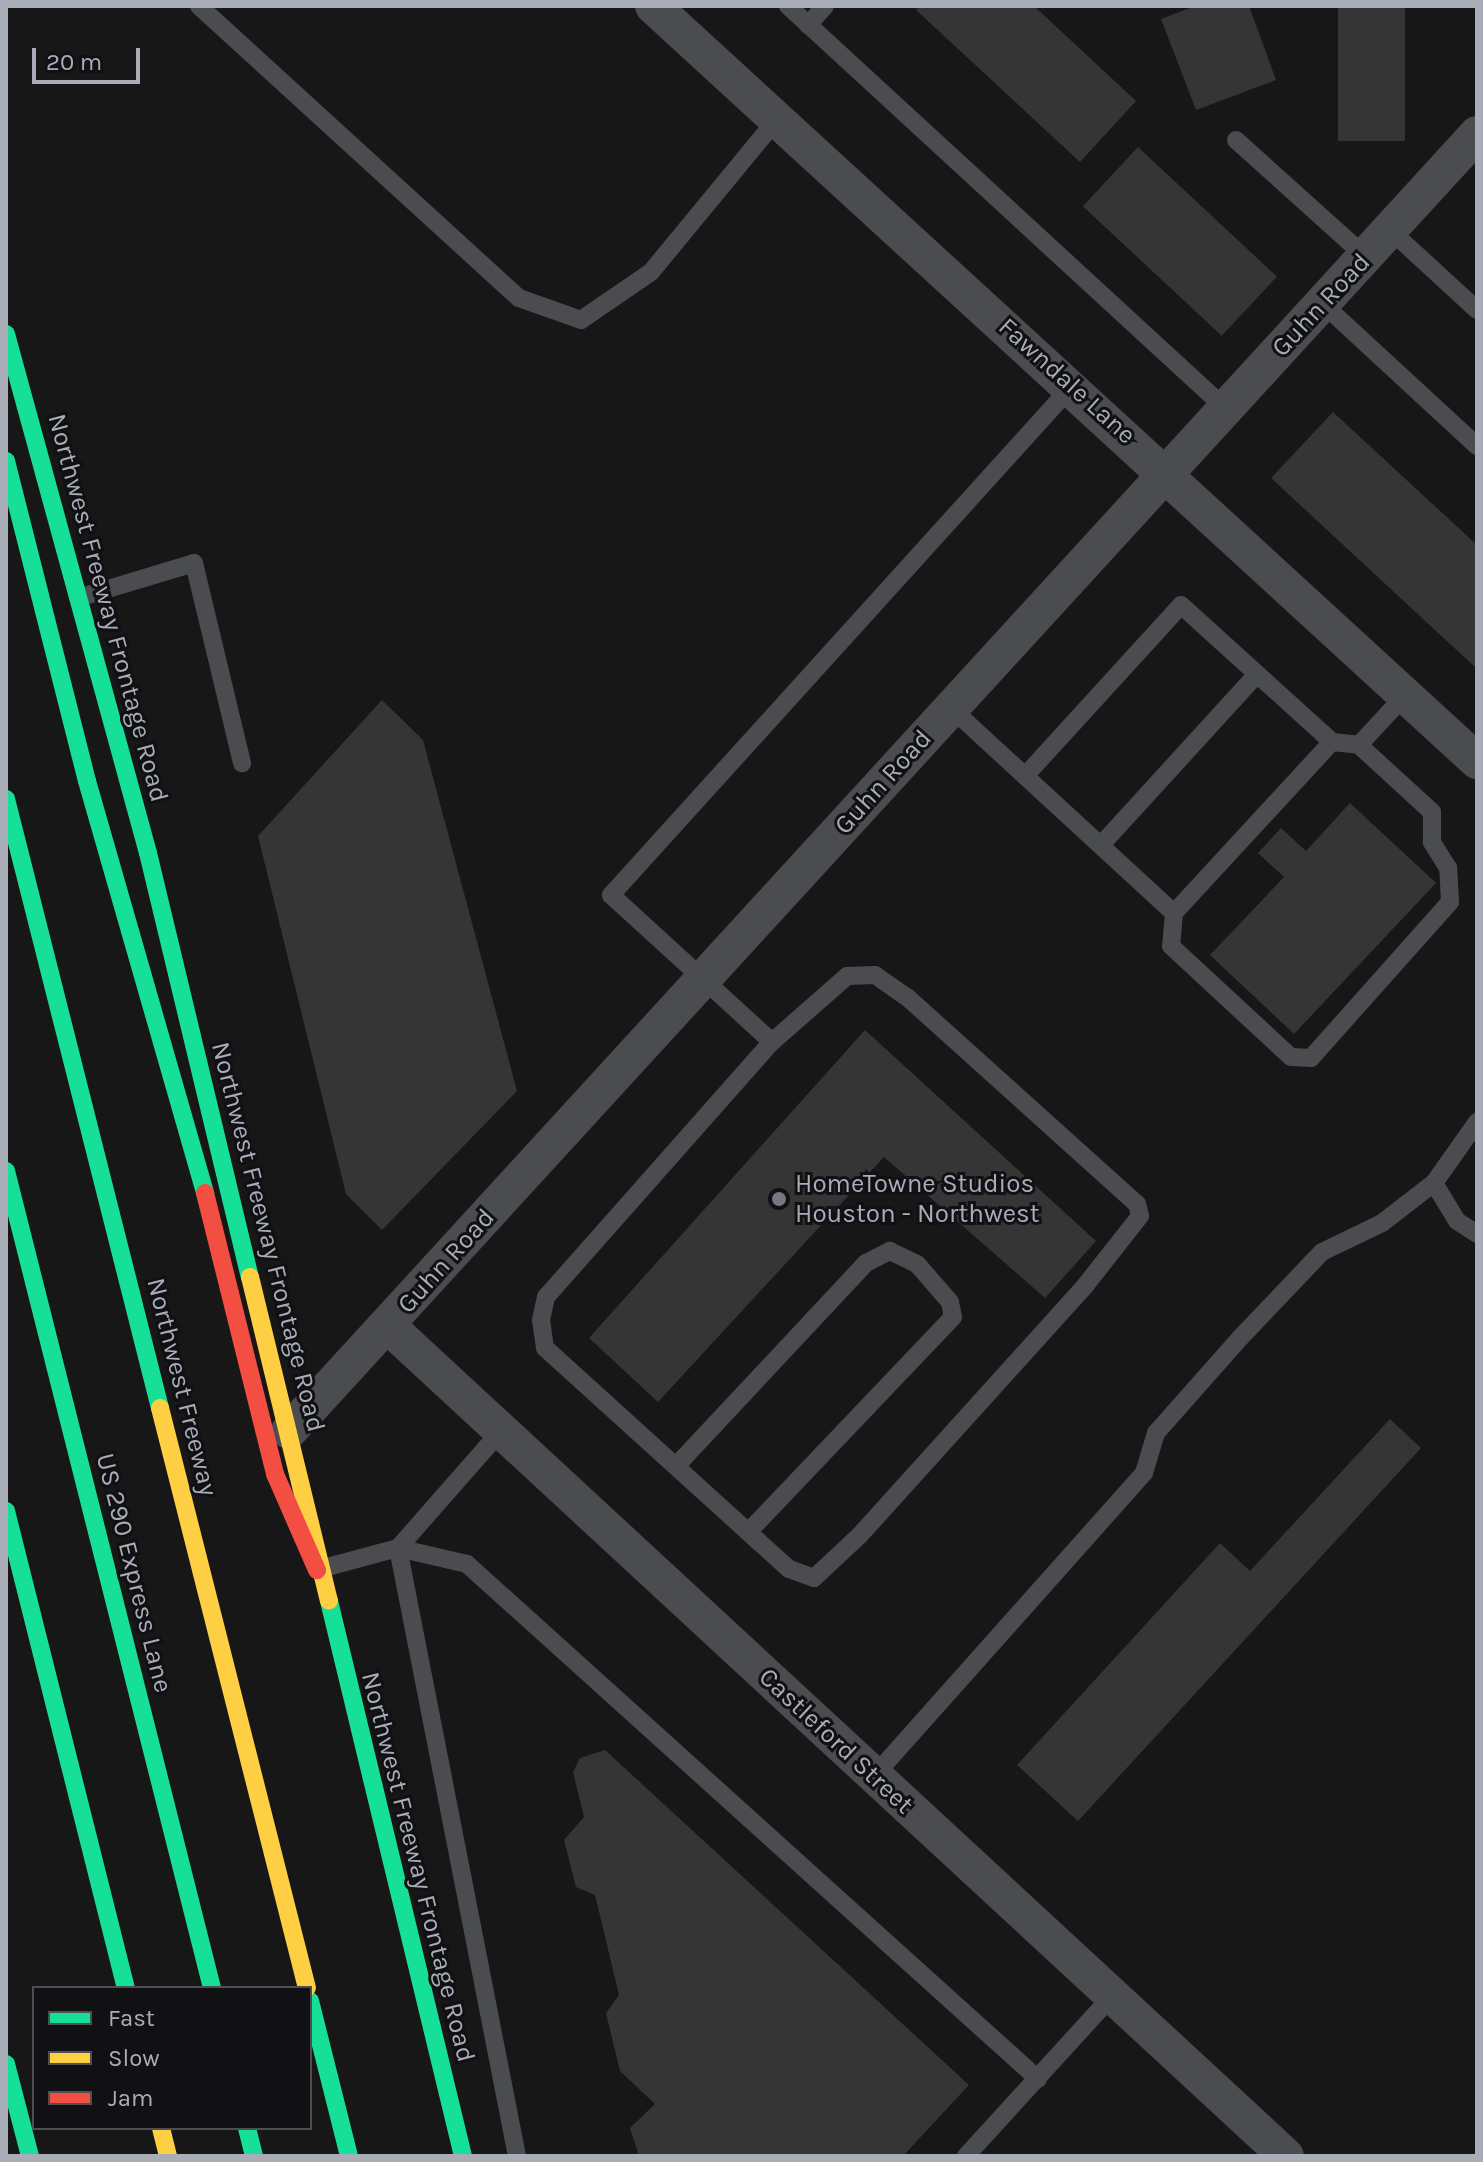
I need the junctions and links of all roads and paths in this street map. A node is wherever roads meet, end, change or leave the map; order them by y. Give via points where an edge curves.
1 (199, 6) edge
2 (653, 6) edge
3 (788, 6) edge
4 (825, 6) edge
5 (808, 25) junction
6 (778, 118) junction
7 (1477, 134) edge
8 (1236, 140) dead end
9 (1390, 230) junction
10 (1365, 256) junction
11 (1322, 303) junction
12 (1477, 310) edge
13 (6, 334) edge
14 (1072, 386) junction
15 (1225, 408) junction
16 (1477, 446) edge
17 (6, 461) edge
18 (1166, 472) junction
19 (78, 598) junction
20 (1257, 674) junction
21 (1406, 694) junction
22 (951, 708) junction
23 (1332, 742) junction
24 (1359, 745) junction
25 (1477, 761) edge
26 (242, 763) dead end
27 (1025, 776) junction
28 (6, 799) edge
29 (1101, 845) junction
30 (1174, 913) junction
31 (705, 978) junction
32 (772, 1042) junction
33 (1477, 1122) edge
34 (6, 1171) edge
35 (1434, 1183) junction
36 (1477, 1234) edge
37 (387, 1325) junction
38 (289, 1431) junction
39 (500, 1432) junction
40 (676, 1466) junction
41 (6, 1511) edge
42 (748, 1532) junction
43 (398, 1548) junction
44 (317, 1570) junction
45 (874, 1776) junction
46 (125, 1986) edge
47 (211, 1986) edge
48 (306, 1986) edge
49 (1112, 1996) junction
50 (312, 2009) edge
51 (6, 2064) edge
52 (1038, 2079) junction
53 (162, 2130) edge
54 (248, 2130) edge
55 (30, 2156) edge
56 (168, 2156) edge
57 (254, 2156) edge
58 (349, 2156) edge
59 (463, 2156) edge
60 (517, 2156) edge
61 (966, 2156) edge
62 (1286, 2156) edge

1 - 6 lane via 519,298 581,320 651,272
2 - 6 street, Fawndale Lane
3 - 5 lane
4 - 5 lane
5 - 15 lane
6 - 14 street, Fawndale Lane
7 - 9 street, Guhn Road
8 - 10 lane
9 - 10 street, Guhn Road
9 - 12 lane
10 - 11 street, Guhn Road
11 - 15 street, Guhn Road
11 - 16 lane
13 - 19 main road, Northwest Freeway Frontage Road
14 - 18 street, Fawndale Lane
14 - 31 lane via 611,895
15 - 18 street, Guhn Road
17 - 44 main road via 87,781 189,1127 275,1474
18 - 21 street, Fawndale Lane
18 - 22 street, Guhn Road
19 - 26 lane via 194,563
19 - 38 main road, Northwest Freeway Frontage Road via 148,853
20 - 23 lane
20 - 27 lane via 1181,605
20 - 29 lane
21 - 24 lane
21 - 25 street, Fawndale Lane
22 - 27 lane
22 - 31 street, Guhn Road
23 - 24 lane
23 - 30 lane
24 - 30 lane via 1432,812 1432,842 1448,868 1450,902 1311,1058 1291,1057 1171,946
27 - 29 lane
28 - 48 main road, Northwest Freeway
29 - 30 lane
31 - 32 lane
31 - 37 street, Guhn Road
32 - 40 lane via 546,1297 541,1320 545,1348
32 - 42 lane via 847,976 875,975 907,997 1137,1204 1140,1216 1085,1286 831,1566 814,1578 789,1569
33 - 35 lane
34 - 47 main road, US 290 Express Lane
35 - 36 lane via 1457,1221
35 - 45 lane via 1382,1223 1322,1252 1241,1337 1156,1433 1144,1473
37 - 38 street, Guhn Road
37 - 39 street, Castleford Street
38 - 44 main road, Northwest Freeway Frontage Road
39 - 43 lane
39 - 45 street, Castleford Street
40 - 42 lane
40 - 42 lane via 866,1263 890,1251 917,1264 950,1302 953,1317
41 - 46 main road
43 - 44 lane
43 - 52 lane via 467,1564
43 - 60 lane
44 - 59 main road, Northwest Freeway Frontage Road
45 - 49 street, Castleford Street
49 - 52 lane
49 - 62 street, Castleford Street
50 - 58 main road
51 - 55 main road
52 - 61 lane
53 - 56 main road
54 - 57 main road

